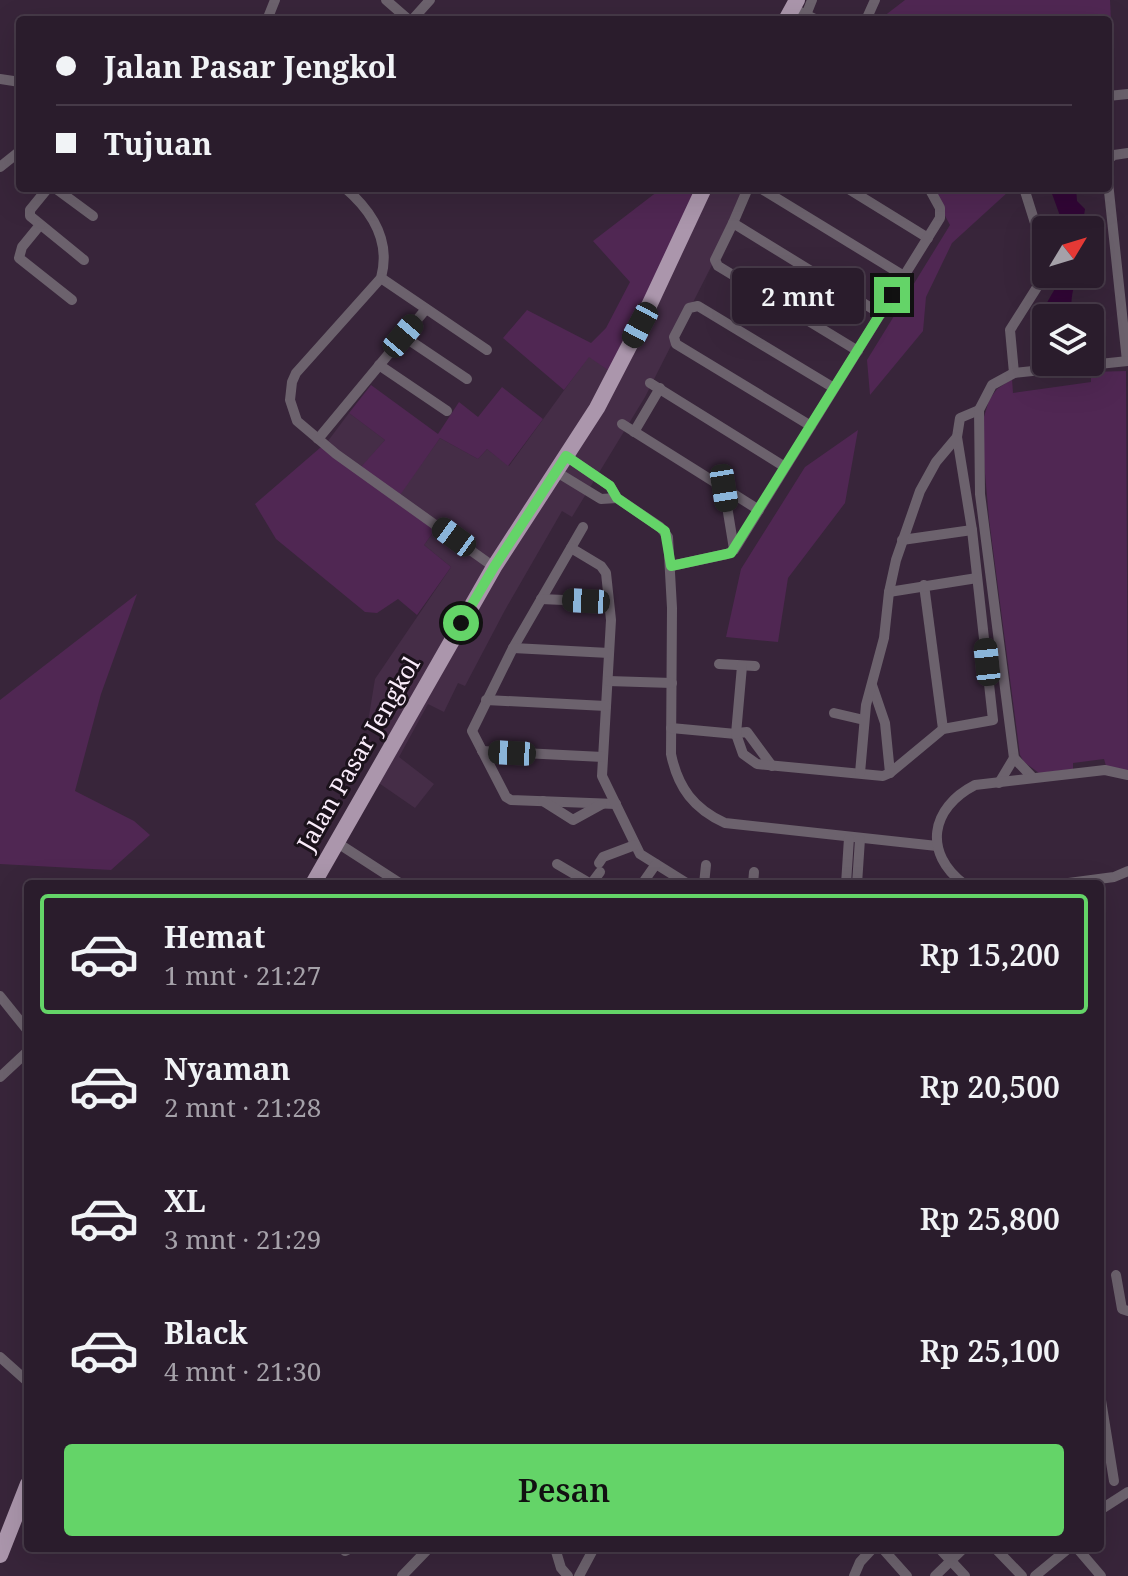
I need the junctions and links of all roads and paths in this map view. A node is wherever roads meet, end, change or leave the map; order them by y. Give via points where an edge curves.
1 (386, 0) edge
2 (430, 0) edge
3 (812, 0) edge
4 (796, 11) edge
5 (406, 16) edge
6 (415, 16) edge
7 (16, 154) edge
8 (0, 167) edge
9 (45, 192) edge
10 (60, 192) edge
11 (349, 192) edge
12 (702, 192) edge
13 (746, 192) edge
14 (767, 192) edge
15 (853, 192) edge
16 (930, 192) edge
17 (1025, 192) edge
18 (1109, 192) edge
19 (93, 216) dead end
20 (1033, 216) edge
21 (733, 223) junction
22 (40, 225) junction
23 (928, 238) junction
24 (84, 260) dead end
25 (904, 276) junction
26 (381, 278) junction
27 (1037, 288) edge
28 (72, 300) dead end
29 (1125, 307) edge
30 (426, 309) junction
31 (881, 314) junction
32 (403, 336) junction
33 (487, 350) dead end
34 (858, 351) junction
35 (1128, 361) edge
36 (379, 365) junction
37 (1014, 373) junction
38 (467, 379) dead end
39 (834, 388) junction
40 (979, 410) junction
41 (447, 411) dead end
42 (622, 424) dead end
43 (811, 426) junction
44 (634, 432) junction
45 (957, 437) junction
46 (318, 439) junction
47 (566, 456) junction
48 (785, 467) junction
49 (555, 471) junction
50 (724, 488) junction
51 (617, 498) junction
52 (759, 510) junction
53 (583, 527) dead end
54 (972, 530) junction
55 (902, 540) junction
56 (571, 548) junction
57 (734, 550) junction
58 (671, 566) junction
59 (494, 567) junction
60 (977, 578) junction
61 (924, 585) junction
62 (889, 592) junction
63 (541, 599) junction
64 (609, 602) junction
65 (513, 648) junction
66 (609, 653) junction
67 (719, 664) dead end
68 (742, 666) junction
69 (755, 666) dead end
70 (608, 681) junction
71 (672, 683) junction
72 (872, 684) junction
73 (486, 700) junction
74 (606, 706) junction
75 (834, 713) dead end
76 (864, 720) junction
77 (671, 728) junction
78 (943, 729) junction
79 (736, 734) junction
80 (482, 751) junction
81 (603, 757) junction
82 (1014, 758) junction
83 (772, 766) junction
84 (860, 773) junction
85 (890, 773) junction
86 (1128, 775) edge
87 (1033, 778) junction
88 (999, 783) junction
89 (543, 801) junction
90 (610, 804) junction
91 (855, 838) junction
92 (336, 842) junction
93 (635, 845) junction
94 (937, 846) junction
95 (557, 864) dead end
96 (656, 864) junction
97 (706, 865) dead end
98 (1128, 871) edge
99 (315, 880) edge
100 (395, 880) edge
101 (584, 880) edge
102 (593, 880) edge
103 (645, 880) edge
104 (682, 880) edge
105 (704, 880) edge
106 (847, 880) edge
107 (857, 880) edge
108 (960, 880) edge
109 (1091, 880) edge
110 (0, 996) edge
111 (24, 1026) edge
112 (24, 1055) edge
113 (0, 1077) edge
114 (1116, 1275) dead end
115 (1128, 1311) edge
116 (0, 1357) edge
117 (24, 1378) edge
118 (1104, 1419) edge
119 (1114, 1481) dead end
120 (24, 1492) edge
121 (1128, 1492) edge
122 (1104, 1507) edge
123 (4, 1534) edge
124 (425, 1552) edge
125 (556, 1552) edge
126 (592, 1552) edge
127 (869, 1552) edge
128 (886, 1552) edge
129 (942, 1552) edge
130 (960, 1552) edge
131 (999, 1552) edge
132 (1054, 1552) edge
133 (1080, 1552) edge
134 (0, 1555) edge
135 (950, 1561) junction
136 (402, 1576) edge
137 (568, 1576) edge
138 (579, 1576) edge
139 (854, 1576) edge
140 (907, 1576) edge
141 (935, 1576) edge
142 (965, 1576) edge
143 (1022, 1576) edge
144 (1035, 1576) edge
145 (1101, 1576) edge

1 - 5 street
2 - 6 street
3 - 4 street
7 - 8 street
9 - 22 street via 29,212
10 - 19 street
11 - 26 street via 370,213 380,233
12 - 47 main road, Jalan Pasar Jengkol via 640,325
13 - 21 street
14 - 25 street
15 - 23 street
16 - 23 street via 942,213
17 - 20 street
18 - 29 street
21 - 31 street
21 - 34 street via 716,264
22 - 24 street
22 - 28 street via 19,258
23 - 25 street
25 - 31 street
26 - 30 street
26 - 46 street via 292,382 292,411
27 - 37 street via 1010,330
29 - 35 street
30 - 32 street
30 - 33 street
31 - 34 street
32 - 36 street
32 - 38 street
34 - 39 street
35 - 37 street
36 - 41 street
36 - 46 street
37 - 40 street via 992,385
39 - 43 street
39 - 43 street via 698,306 689,308 674,337 676,344
40 - 45 street via 960,418
40 - 82 street via 980,494
42 - 44 street
43 - 48 street
44 - 48 street via 655,386
44 - 50 street
45 - 54 street
45 - 55 street via 920,491
46 - 59 street
47 - 49 main road, Jalan Pasar Jengkol
47 - 51 street via 610,486
48 - 52 street
49 - 51 street via 601,499
49 - 59 main road, Jalan Pasar Jengkol
50 - 52 street
50 - 57 street
51 - 58 street via 665,531
52 - 57 street
53 - 56 street
54 - 55 street
54 - 60 street
55 - 62 street
56 - 63 street
56 - 64 street via 606,573
57 - 58 street
58 - 71 street
59 - 92 main road, Jalan Pasar Jengkol
60 - 61 street
60 - 78 street via 994,718
61 - 62 street
61 - 78 street
62 - 72 street
63 - 64 street
63 - 65 street
64 - 66 street
65 - 66 street
65 - 73 street
66 - 70 street
67 - 68 street
68 - 69 street
68 - 79 street
70 - 71 street
70 - 74 street
71 - 77 street
72 - 76 street
72 - 85 street via 885,723
73 - 74 street
73 - 80 street via 472,731
74 - 81 street
75 - 76 street
76 - 84 street
77 - 79 street
77 - 91 street via 675,776 705,814 725,823
78 - 85 street
79 - 83 street via 747,732
79 - 83 street via 743,754
80 - 81 street
80 - 89 street via 506,797
81 - 90 street
82 - 87 street
82 - 88 street
83 - 84 street
84 - 85 street
86 - 87 street via 1105,770
87 - 88 street
88 - 94 street via 975,785 954,799 939,824
89 - 90 street
89 - 90 street via 573,820
90 - 93 street
91 - 94 street
91 - 106 street
91 - 107 street
92 - 99 main road, Jalan Pasar Jengkol
92 - 100 street
93 - 96 street
93 - 102 street via 603,857
94 - 108 street
95 - 101 street
96 - 103 street
96 - 104 street
97 - 105 street
98 - 109 street
110 - 111 street
112 - 113 street
114 - 115 street via 1122,1309
116 - 117 street
118 - 119 street
120 - 123 main road
121 - 122 street
123 - 134 main road
124 - 136 street
125 - 137 street
126 - 138 street
127 - 139 street
128 - 140 street
129 - 135 street
130 - 135 street
131 - 143 street
132 - 144 street
133 - 145 street
135 - 141 street
135 - 142 street

